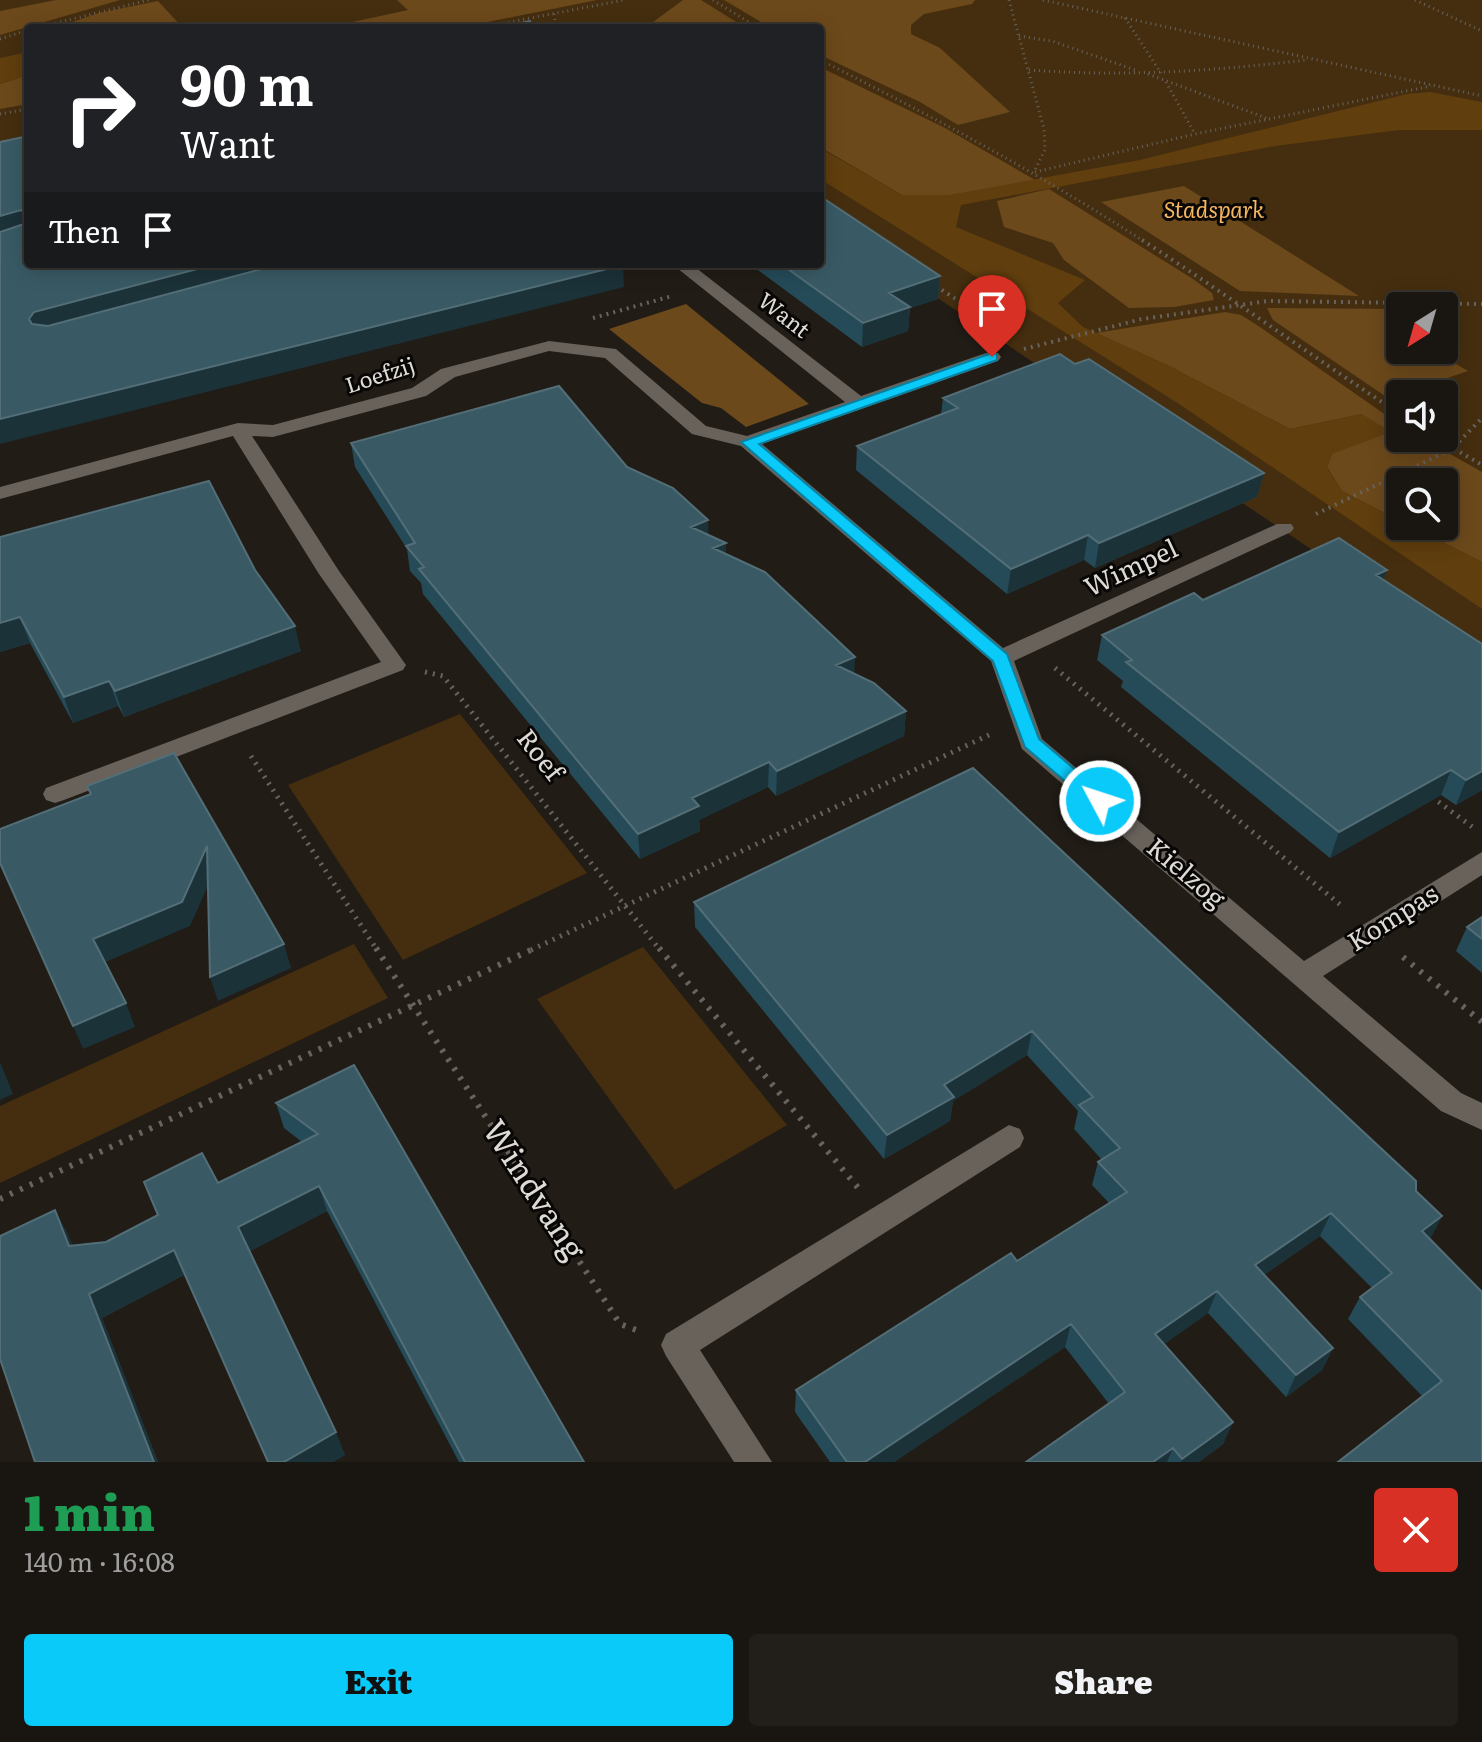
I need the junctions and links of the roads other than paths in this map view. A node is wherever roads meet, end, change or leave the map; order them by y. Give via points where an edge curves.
1 (685, 268) edge
2 (992, 357) dead end
3 (858, 403) junction
4 (238, 429) junction
5 (748, 442) junction
6 (0, 493) edge
7 (1284, 528) dead end
8 (1001, 658) junction
9 (55, 794) dead end
10 (1482, 862) edge
11 (1305, 974) junction
12 (1482, 1117) edge
13 (1009, 1138) dead end
14 (754, 1462) edge

1 - 3 street, Want
2 - 3 street
3 - 5 street
4 - 5 street, Loefzij via 273,431 419,392 448,373 549,346 610,353 699,430
4 - 6 street, Loefzij
4 - 9 street via 395,665
5 - 8 street
7 - 8 street, Wimpel
8 - 11 street, Kielzog via 1031,743
10 - 11 street, Kompas
11 - 12 street, Kielzog via 1451,1102
13 - 14 street via 678,1345

